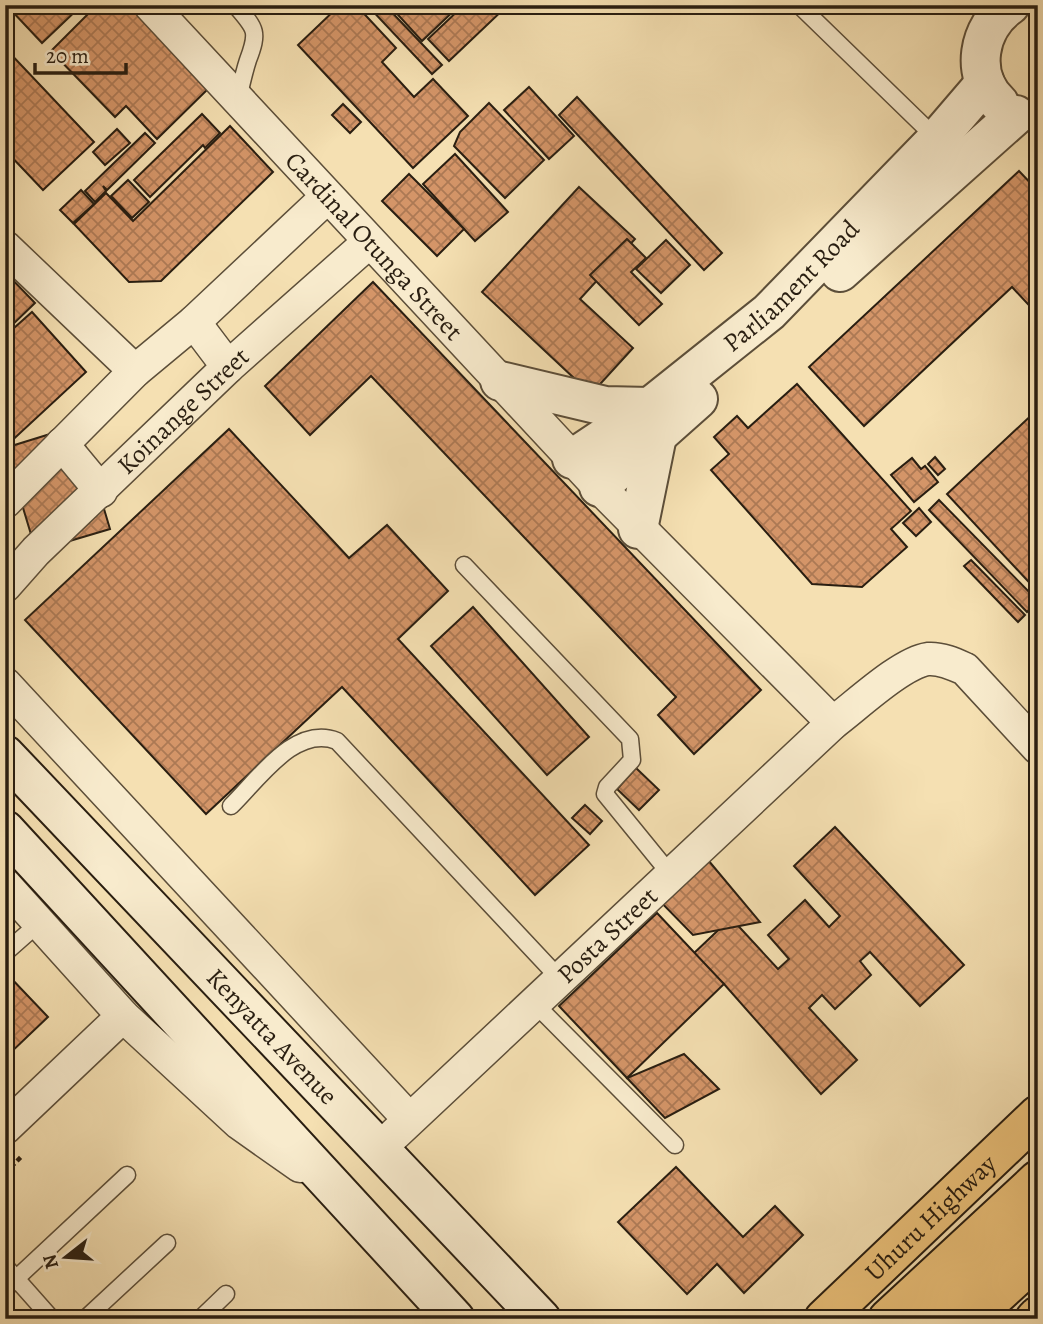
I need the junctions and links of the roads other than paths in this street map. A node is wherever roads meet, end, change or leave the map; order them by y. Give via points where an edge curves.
1 (150, 5) edge
2 (235, 5) edge
3 (799, 5) edge
4 (992, 11) edge
5 (985, 83) junction
6 (238, 99) junction
7 (1027, 118) edge
8 (937, 139) junction
9 (327, 197) junction
10 (369, 242) junction
11 (5, 247) edge
12 (194, 322) junction
13 (228, 367) junction
14 (135, 371) junction
15 (500, 381) junction
16 (653, 422) junction
17 (62, 444) junction
18 (572, 458) junction
19 (599, 488) junction
20 (101, 491) junction
21 (5, 502) edge
22 (638, 528) junction
23 (464, 565) dead end
24 (5, 586) edge
25 (5, 684) edge
26 (833, 723) junction
27 (1038, 748) edge
28 (5, 755) edge
29 (231, 806) dead end
30 (5, 830) edge
31 (671, 875) junction
32 (5, 886) edge
33 (39, 923) junction
34 (5, 953) edge
35 (560, 979) junction
36 (534, 1003) junction
37 (123, 1016) junction
38 (1038, 1115) edge
39 (409, 1119) junction
40 (5, 1128) edge
41 (675, 1145) dead end
42 (381, 1147) junction
43 (127, 1175) dead end
44 (1038, 1180) edge
45 (336, 1191) junction
46 (1038, 1226) edge
47 (167, 1243) dead end
48 (1038, 1257) edge
49 (5, 1266) edge
50 (11, 1284) edge
51 (226, 1294) dead end
52 (52, 1319) edge
53 (85, 1319) edge
54 (200, 1319) edge
55 (455, 1319) edge
56 (541, 1319) edge
57 (824, 1319) edge
58 (888, 1319) edge
59 (941, 1319) edge
60 (970, 1319) edge

1 - 6 street, Cardinal Otunga Street
2 - 6 lane via 254,28 256,46
3 - 8 lane
4 - 5 street via 981,47
5 - 7 street via 995,99
5 - 8 street, Parliament Road
6 - 9 street, Cardinal Otunga Street
7 - 16 street, Parliament Road
8 - 16 street, Parliament Road via 769,312
9 - 10 street, Cardinal Otunga Street
9 - 12 street
10 - 13 street, Koinange Street
10 - 15 street, Cardinal Otunga Street
11 - 14 street
12 - 13 street
12 - 14 street
13 - 20 street, Koinange Street
14 - 17 street
15 - 16 street
15 - 18 street, Cardinal Otunga Street
16 - 18 street, Parliament Road
16 - 19 street, Parliament Road
16 - 22 street
17 - 20 street
17 - 21 street
18 - 19 street, Cardinal Otunga Street
19 - 22 street
20 - 24 street, Koinange Street
22 - 26 street
23 - 31 lane via 630,739 632,760 605,794
25 - 39 street, Kenyatta Avenue
26 - 27 street, Posta Street via 907,668 927,659 939,660 965,670
26 - 31 street, Posta Street
28 - 42 street, Kenyatta Avenue
29 - 35 lane via 290,748 314,736 337,741
30 - 45 street
31 - 35 street, Posta Street
32 - 33 street
33 - 34 lane
33 - 37 street
35 - 36 street, Posta Street
36 - 39 street, Posta Street
36 - 41 lane
37 - 40 street
37 - 45 street via 239,1123
38 - 57 highway, Uhuru Highway
39 - 42 street, Posta Street
42 - 56 street, Kenyatta Avenue
43 - 50 lane
44 - 58 highway
45 - 55 street
46 - 59 highway
47 - 53 lane
48 - 60 highway
49 - 50 lane
50 - 52 lane
51 - 54 lane

